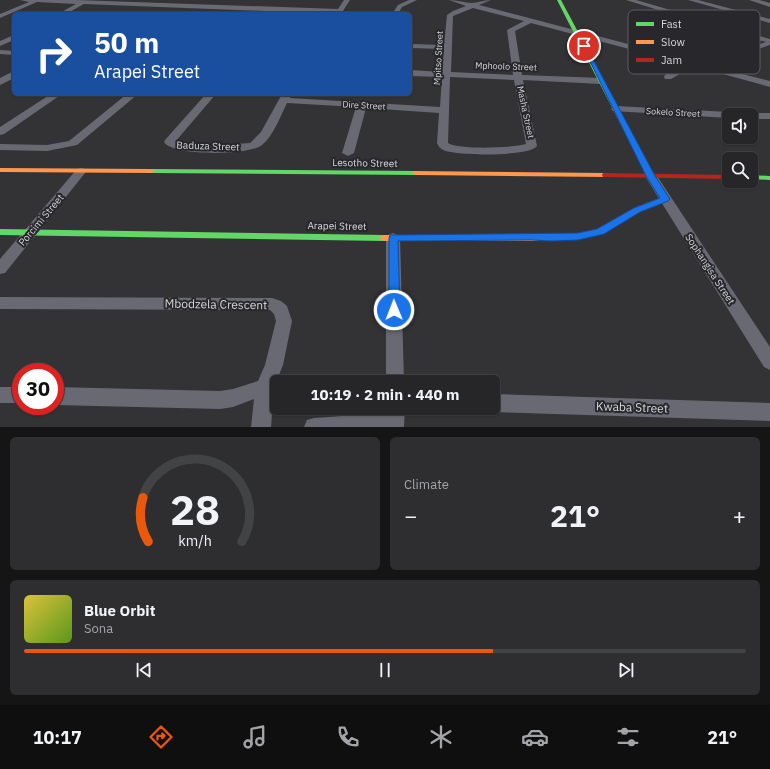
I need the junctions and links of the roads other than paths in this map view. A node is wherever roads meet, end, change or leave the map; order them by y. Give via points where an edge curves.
1 (23, 0) edge
2 (37, 0) edge
3 (142, 0) edge
4 (194, 0) edge
5 (244, 0) edge
6 (296, 0) edge
7 (348, 0) edge
8 (414, 0) edge
9 (452, 0) edge
10 (488, 0) edge
11 (559, 0) edge
12 (629, 0) edge
13 (659, 0) edge
14 (691, 0) edge
15 (752, 0) edge
16 (87, 1) edge
17 (136, 4) junction
18 (642, 4) junction
19 (770, 4) edge
20 (472, 5) junction
21 (186, 6) junction
22 (235, 7) junction
23 (663, 10) edge
24 (729, 10) edge
25 (124, 11) dead end
26 (65, 12) edge
27 (177, 12) edge
28 (230, 12) edge
29 (286, 12) edge
30 (340, 12) edge
31 (396, 12) edge
32 (0, 16) edge
33 (760, 18) edge
34 (529, 20) junction
35 (770, 21) edge
36 (558, 28) joint
37 (575, 29) junction
38 (12, 38) edge
39 (760, 39) edge
40 (770, 42) edge
41 (0, 44) edge
42 (760, 45) edge
43 (412, 46) edge
44 (448, 47) junction
45 (628, 47) edge
46 (0, 52) edge
47 (12, 53) edge
48 (412, 73) edge
49 (447, 74) junction
50 (675, 74) edge
51 (731, 74) edge
52 (12, 75) edge
53 (518, 77) junction
54 (668, 77) dead end
55 (601, 81) junction
56 (0, 82) edge
57 (770, 84) edge
58 (54, 96) edge
59 (131, 96) edge
60 (209, 96) edge
61 (286, 97) edge
62 (362, 104) junction
63 (616, 108) junction
64 (445, 110) junction
65 (722, 115) edge
66 (758, 116) edge
67 (770, 116) edge
68 (0, 132) edge
69 (442, 143) joint
70 (0, 147) edge
71 (348, 153) dead end
72 (0, 170) edge
73 (81, 171) junction
74 (650, 176) junction
75 (722, 177) edge
76 (758, 177) edge
77 (770, 178) edge
78 (665, 199) junction
79 (0, 232) edge
80 (31, 234) junction
81 (393, 238) junction
82 (0, 269) edge
83 (0, 303) edge
84 (770, 362) edge
85 (395, 375) edge
86 (265, 387) junction
87 (0, 395) edge
88 (12, 395) edge
89 (64, 396) edge
90 (500, 403) edge
91 (770, 412) edge
92 (395, 419) edge
93 (261, 427) edge
94 (314, 427) edge

1 - 2 street
2 - 16 street
2 - 32 street
3 - 17 street
4 - 21 street
5 - 22 street
6 - 29 street
7 - 30 street
8 - 31 street via 400,6
9 - 20 street
10 - 20 street, Mpitso Street
11 - 37 street
12 - 18 street
13 - 18 street
14 - 24 street
15 - 19 street
16 - 17 street
16 - 26 street
17 - 21 street
17 - 25 street
18 - 23 street
20 - 34 street
20 - 44 street, Mpitso Street via 450,15
21 - 22 street
21 - 27 street
22 - 28 street
22 - 29 street
33 - 35 street
34 - 36 street
34 - 53 street, Masha Street via 511,30
36 - 37 street
37 - 45 street
37 - 55 street
38 - 41 street
39 - 40 street
40 - 42 street
43 - 44 street
44 - 49 street, Mpitso Street
46 - 47 street
48 - 49 street, Mphoolo Street
49 - 53 street, Mphoolo Street
49 - 64 street, Mpitso Street
50 - 54 street
51 - 57 street
52 - 56 street
53 - 55 street, Mphoolo Street
53 - 69 street, Masha Street via 532,146 523,149 451,149
55 - 63 street
58 - 68 street
59 - 70 street via 73,143 58,147
60 - 61 street, Baduza Street via 169,142 170,144 182,148 248,147 258,143
61 - 62 street, Dire Street
62 - 64 street, Dire Street
62 - 71 street
63 - 65 street, Sokelo Street
63 - 74 street
64 - 69 street, Mpitso Street
66 - 67 street
72 - 73 street, Lesotho Street
73 - 74 street, Lesotho Street
73 - 80 street, Porcimi Street
74 - 75 street, Lesotho Street
74 - 78 street, Sophangisa Street
76 - 77 street
78 - 81 street, Arapei Street via 637,210 600,232 578,236
78 - 84 street, Sophangisa Street
79 - 80 street, Arapei Street
80 - 81 street, Arapei Street
80 - 82 street, Porcimi Street
81 - 85 street
83 - 86 street, Mbodzela Crescent via 272,304 280,308 284,321 274,364
86 - 89 street via 220,400
86 - 93 street, Mbodzela Crescent
87 - 88 street
90 - 91 street, Kwaba Street
92 - 94 street

